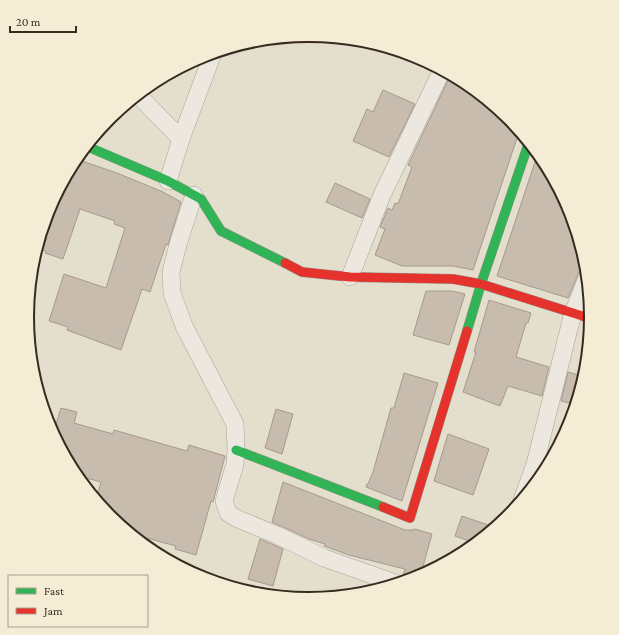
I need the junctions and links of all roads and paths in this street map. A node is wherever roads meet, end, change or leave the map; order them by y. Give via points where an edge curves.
1 (210, 61) edge
2 (440, 75) edge
3 (142, 99) edge
4 (181, 139) junction
5 (92, 149) edge
6 (527, 149) edge
7 (168, 180) junction
8 (194, 195) junction
9 (350, 277) junction
10 (481, 284) junction
11 (583, 288) edge
12 (573, 313) junction
13 (585, 317) edge
14 (236, 450) junction
15 (527, 486) edge
16 (389, 581) edge

1 - 4 street
2 - 9 street via 382,195
3 - 4 street
4 - 7 street
5 - 7 street
6 - 10 street
7 - 8 street
8 - 9 street via 201,199 221,231 302,272
8 - 14 street via 171,272 172,293 184,326 235,424
9 - 10 street via 453,279
10 - 12 street
10 - 14 street via 410,518
11 - 12 street
12 - 13 street
12 - 15 street via 535,464
14 - 16 street via 224,501 228,513 324,558

